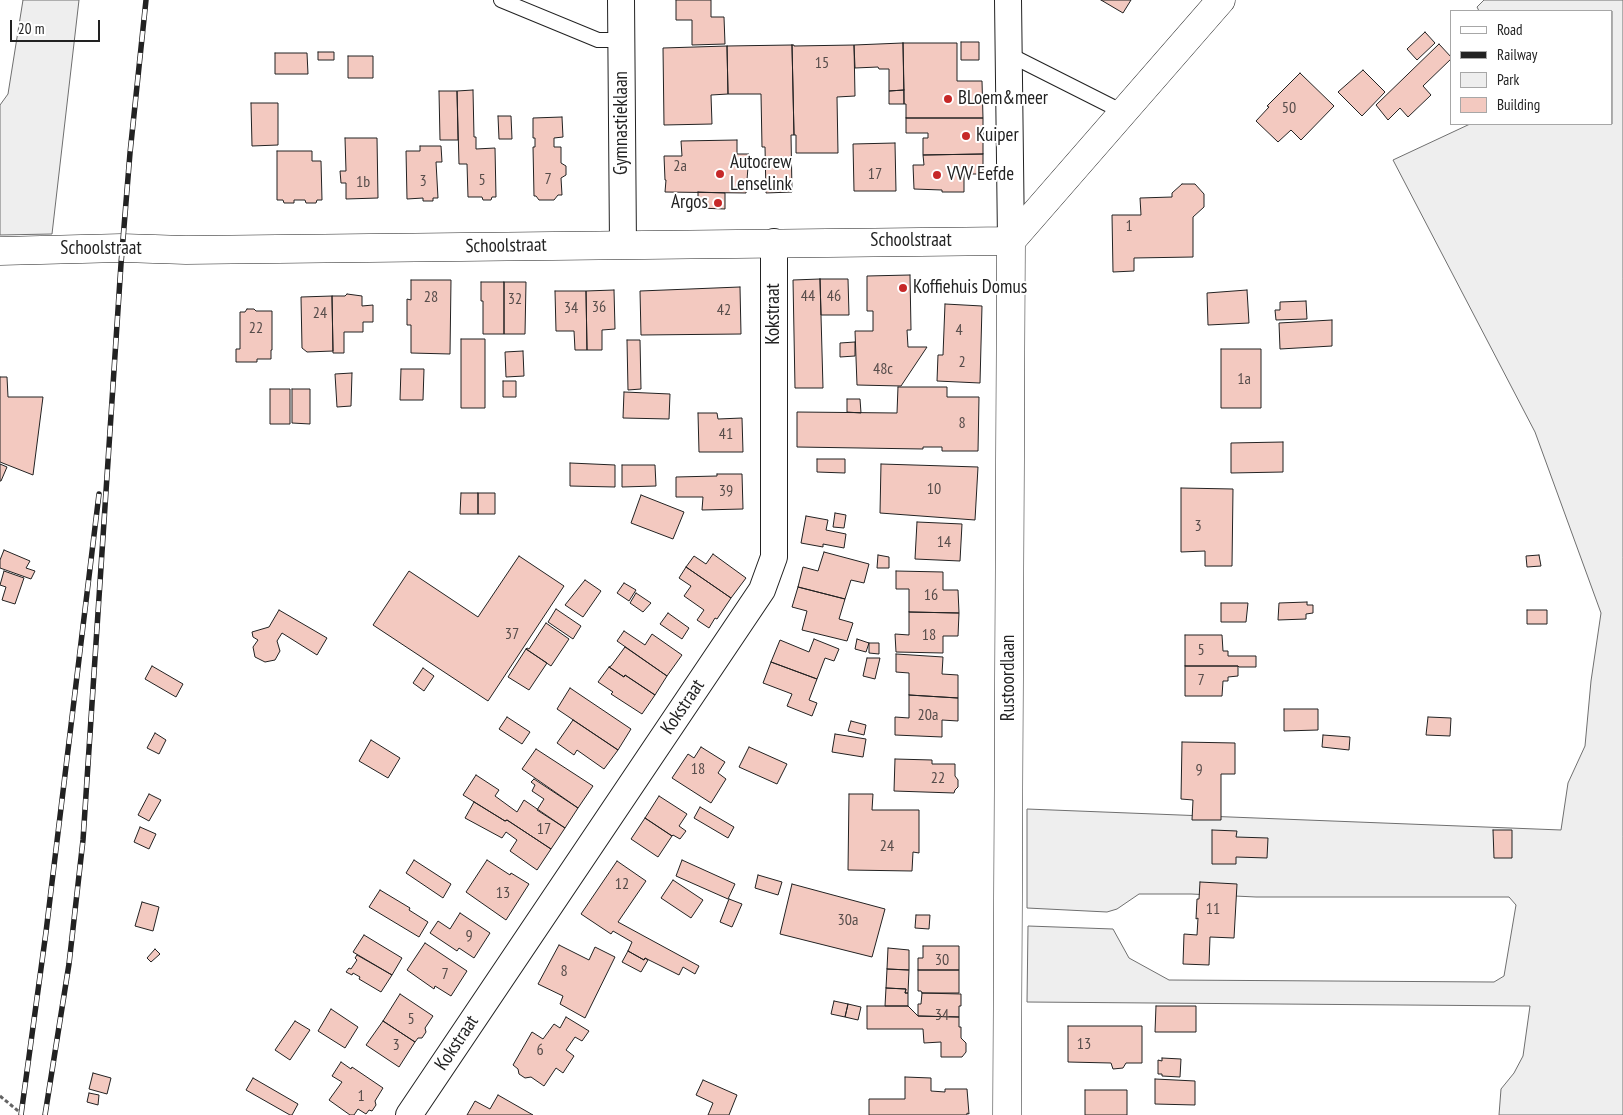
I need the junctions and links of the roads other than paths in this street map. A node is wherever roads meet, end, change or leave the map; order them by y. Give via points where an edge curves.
1 (501, 0) edge
2 (621, 0) edge
3 (1008, 0) edge
4 (1220, 0) edge
5 (622, 40) junction
6 (1008, 54) junction
7 (1123, 112) junction
8 (1011, 241) junction
9 (774, 242) junction
10 (623, 245) junction
11 (0, 251) edge
12 (409, 1115) edge
13 (1007, 1115) edge

1 - 5 lane via 598,40
2 - 5 street, Gymnastieklaan
3 - 6 street
4 - 7 street
5 - 10 street, Gymnastieklaan
6 - 7 lane
6 - 8 street
7 - 8 street
8 - 9 street, Schoolstraat
8 - 13 street, Rustoordlaan
9 - 10 street, Schoolstraat
9 - 12 street, Kokstraat via 774,557 762,590
10 - 11 street, Schoolstraat

